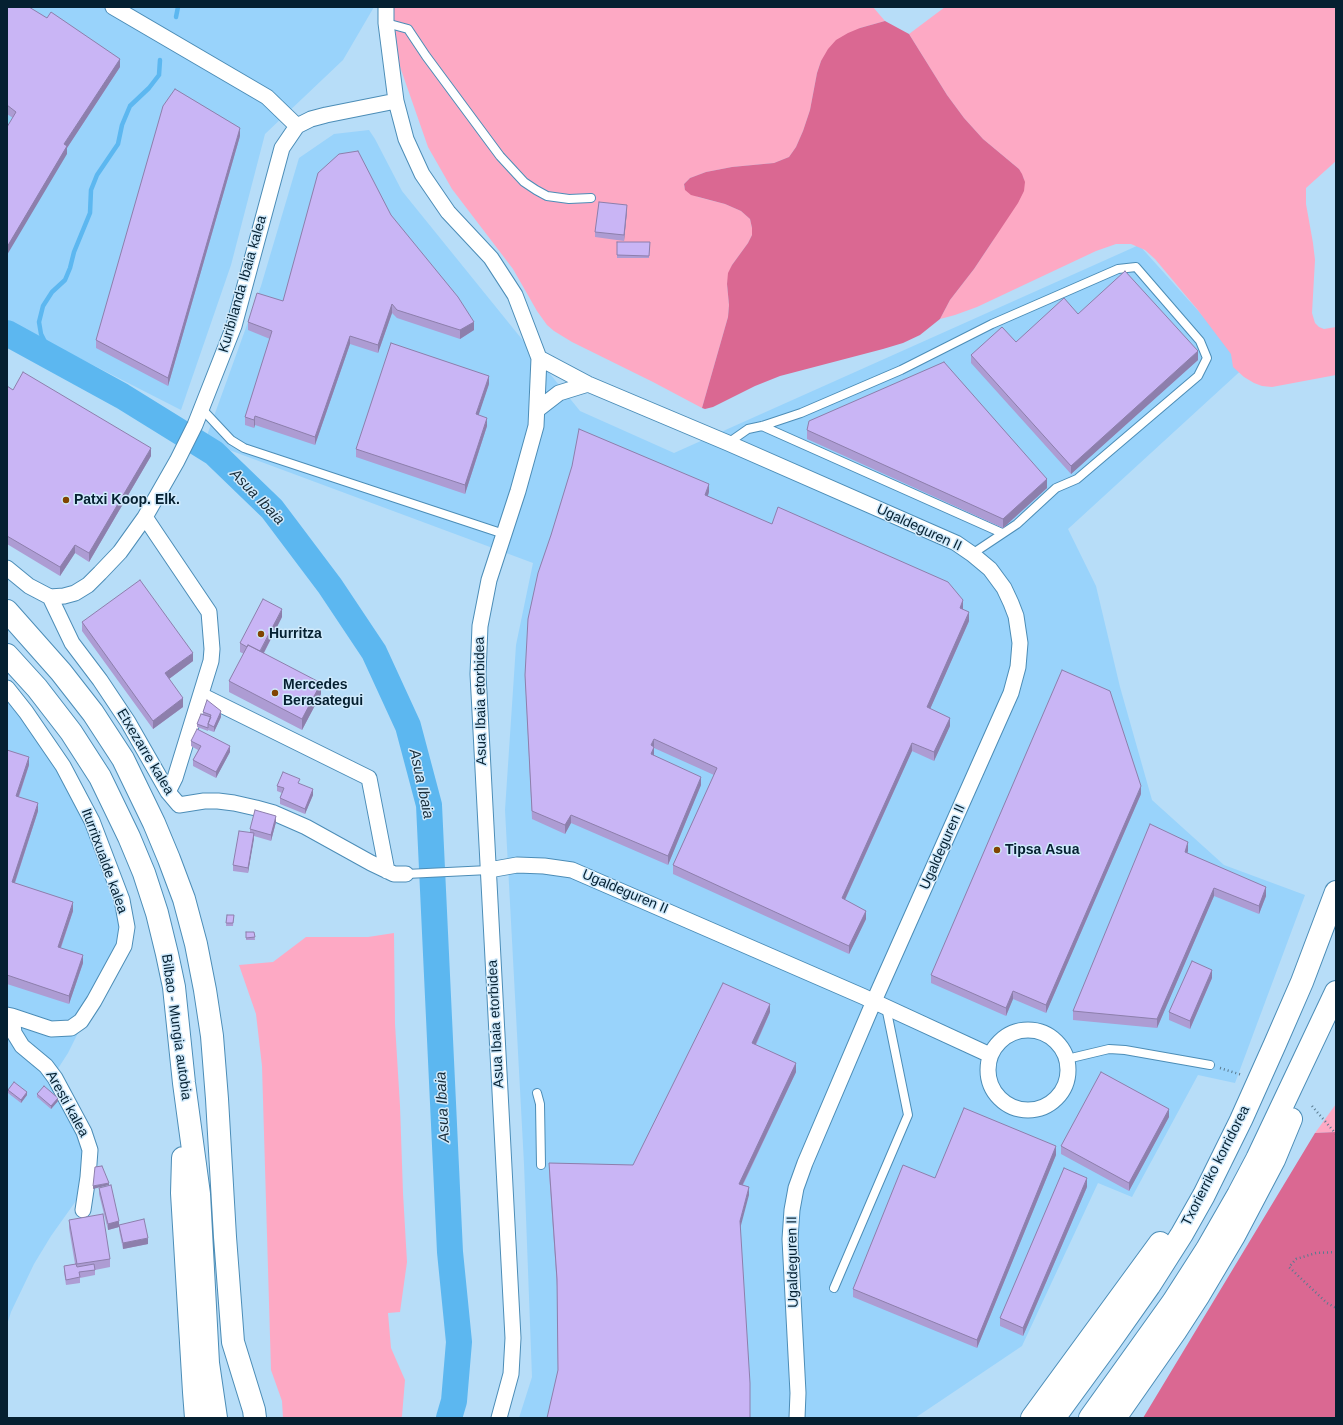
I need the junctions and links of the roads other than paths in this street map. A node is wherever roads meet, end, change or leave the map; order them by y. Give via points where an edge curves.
1 (113, 7) edge
2 (386, 7) edge
3 (386, 23) junction
4 (396, 101) junction
5 (297, 126) junction
6 (591, 198) dead end
7 (539, 358) junction
8 (588, 384) junction
9 (202, 409) junction
10 (537, 410) junction
11 (762, 426) junction
12 (728, 443) junction
13 (145, 516) junction
14 (1002, 533) junction
15 (504, 534) junction
16 (972, 554) junction
17 (7, 568) edge
18 (50, 597) junction
19 (7, 611) edge
20 (7, 655) edge
21 (7, 688) edge
22 (201, 695) junction
23 (168, 792) junction
24 (489, 870) junction
25 (387, 871) junction
26 (406, 874) joint
27 (1336, 892) edge
28 (1335, 994) edge
29 (880, 1004) junction
30 (10, 1016) edge
31 (990, 1056) junction
32 (1067, 1059) junction
33 (1210, 1065) road end
34 (184, 1083) junction
35 (537, 1093) dead end
36 (1241, 1120) junction
37 (541, 1165) dead end
38 (83, 1210) dead end
39 (834, 1288) dead end
40 (233, 1342) junction
41 (196, 1418) edge
42 (216, 1418) edge
43 (240, 1418) edge
44 (255, 1418) edge
45 (499, 1418) edge
46 (797, 1418) edge
47 (1032, 1418) edge
48 (1054, 1418) edge
49 (1090, 1418) edge
50 (1115, 1418) edge

1 - 5 street via 267,97
2 - 3 street, Asua Ibaia etorbidea
3 - 4 street, Asua Ibaia etorbidea
3 - 6 lane via 408,29 496,150 524,182 547,196
4 - 5 street via 326,115
4 - 7 street, Asua Ibaia etorbidea via 406,139 422,174 448,212 490,258 515,295
5 - 9 street, Kuribilanda Ibaia kalea via 282,148 234,326
7 - 8 street, Ugaldeguren II
7 - 10 street, Asua Ibaia etorbidea
8 - 10 street via 559,393
8 - 12 street, Ugaldeguren II
9 - 13 street, Kuribilanda Ibaia kalea via 177,461
9 - 15 lane via 231,440 244,448
10 - 15 street, Asua Ibaia etorbidea via 534,433
11 - 12 lane via 748,429
11 - 14 lane
11 - 14 lane via 801,413 900,370 992,324 1118,269 1136,267 1200,341 1207,358 1198,376 1077,479 1056,488 1017,524
12 - 16 street, Ugaldeguren II via 956,543
13 - 18 street, Kuribilanda Ibaia kalea via 120,552 88,585 75,593
13 - 22 street via 209,612 212,661
14 - 16 lane
15 - 24 street, Asua Ibaia etorbidea via 489,580 480,626 478,674
16 - 29 street, Ugaldeguren II via 990,569 1011,603 1016,616 1020,643 1018,667 1010,693
17 - 18 street via 28,586
18 - 23 street, Etxezarre kalea via 72,644 128,722
19 - 40 highway via 61,672 93,713 123,759 154,823 184,899 196,944 212,1036
20 - 34 highway, Bilbao - Mungia autobia via 37,688 96,770 141,866 157,913 174,987
21 - 30 street, Iturritxualde kalea via 63,766 92,821 122,900 127,927 124,946 94,1000 81,1020 71,1028 51,1029
22 - 23 street via 175,778
22 - 25 street via 369,778
23 - 25 street, Etxezarre kalea via 179,805 218,801 274,813 306,827
24 - 26 lane, Ugaldeguren II
24 - 29 street, Ugaldeguren II via 517,865 572,870
24 - 45 street, Asua Ibaia etorbidea via 513,1338 511,1374
25 - 26 street, Etxezarre kalea
27 - 36 highway, Txorierriko korridorea via 1302,982
28 - 49 highway via 1238,1195 1173,1302
28 - 50 highway via 1306,1084 1267,1174 1199,1295
29 - 31 street, Ugaldeguren II
29 - 39 lane via 908,1115
29 - 46 street, Ugaldeguren II via 805,1163 796,1188 790,1239
30 - 38 street, Aresti kalea via 14,1033 22,1046 46,1066 55,1078 84,1132 90,1150
31 - 32 street via 996,1044 1006,1036 1030,1029 1053,1038 1062,1047
31 - 32 street via 987,1069 996,1095 1020,1110 1047,1106 1058,1098 1069,1073
32 - 33 lane via 1114,1049
34 - 41 highway via 182,1193
34 - 42 highway, Bilbao - Mungia autobia via 199,1194 208,1363
35 - 37 lane via 540,1104
36 - 47 highway via 1159,1244
36 - 48 highway, Txorierriko korridorea via 1182,1234 1132,1310
40 - 43 highway
40 - 44 highway

